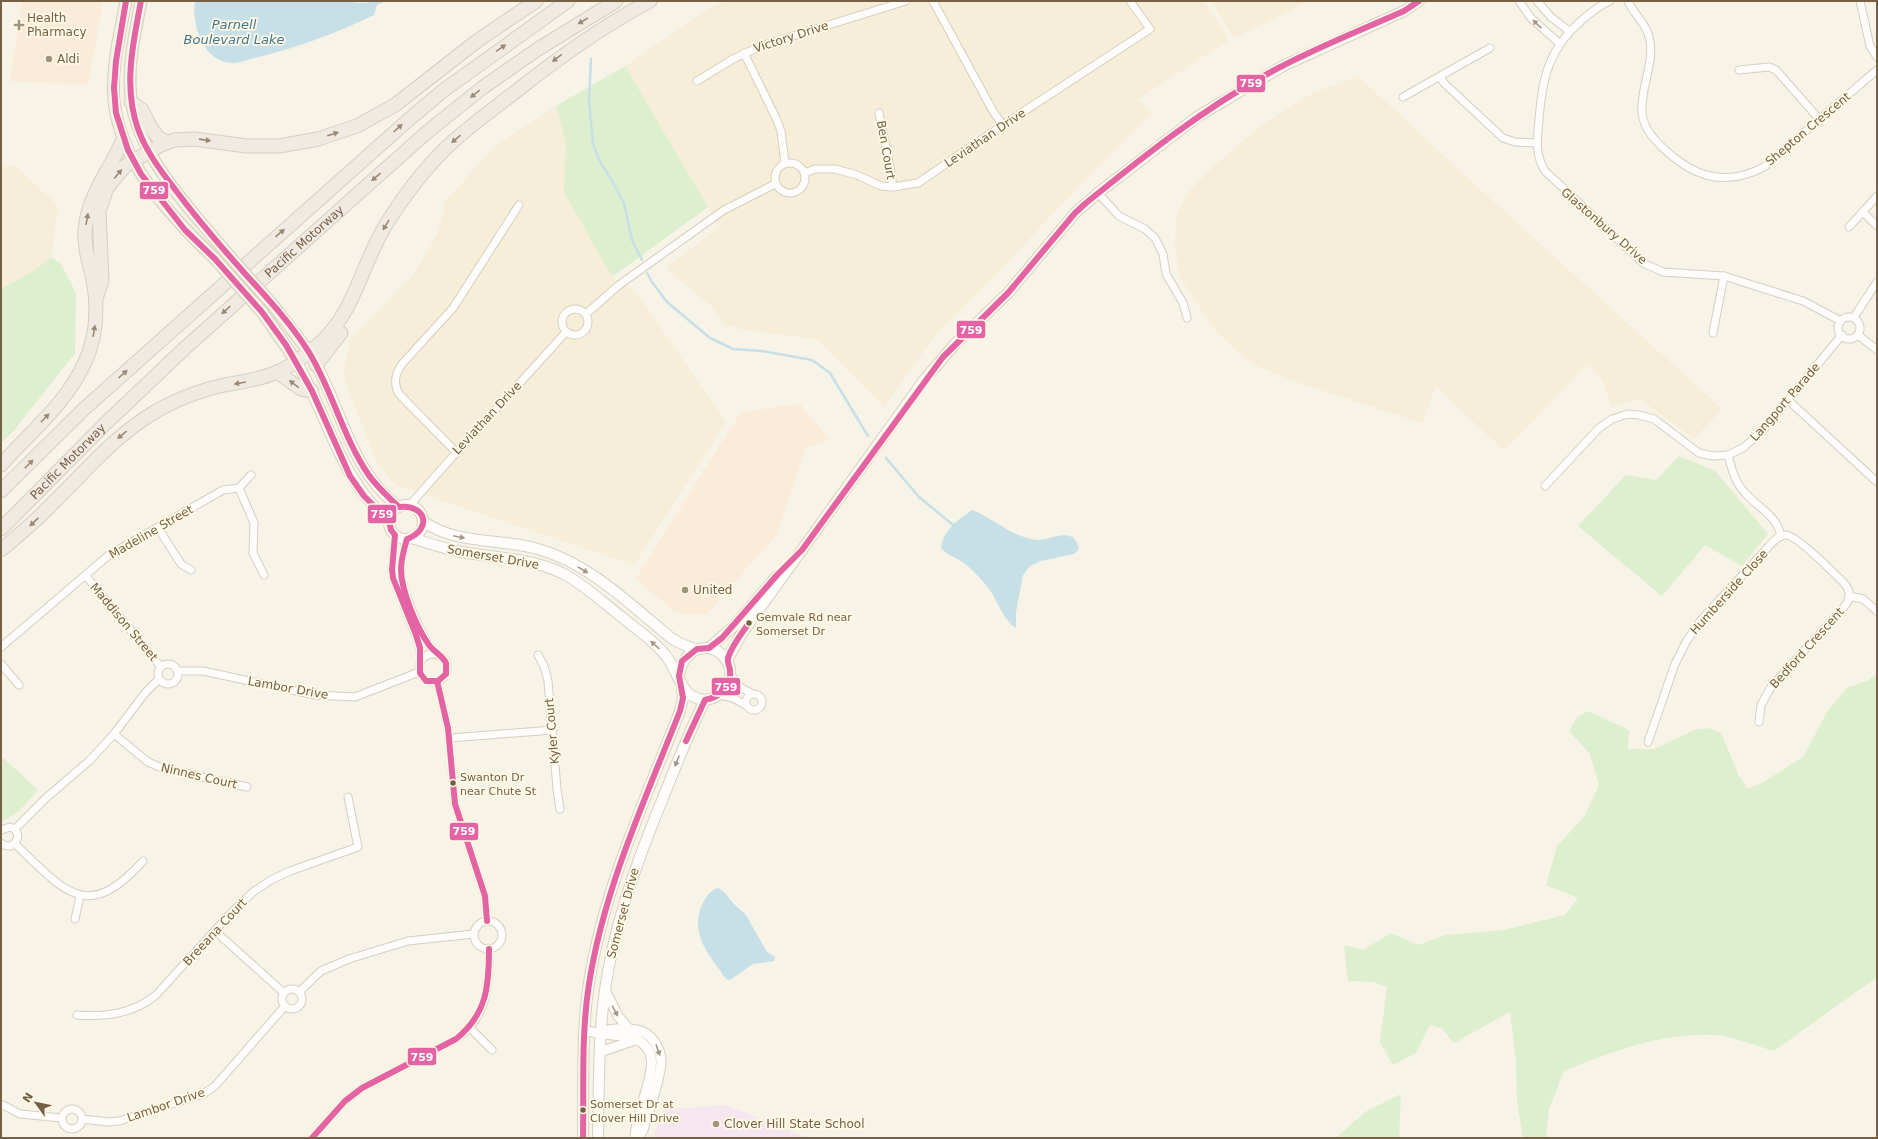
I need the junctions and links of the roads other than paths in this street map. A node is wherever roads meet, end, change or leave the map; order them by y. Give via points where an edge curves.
1 (126, 1) edge
2 (141, 1) edge
3 (536, 1) edge
4 (568, 1) edge
5 (616, 1) edge
6 (650, 1) edge
7 (906, 1) edge
8 (933, 1) edge
9 (1130, 1) edge
10 (1419, 1) edge
11 (1519, 1) edge
12 (1537, 1) edge
13 (1610, 1) edge
14 (1628, 1) edge
15 (1860, 1) edge
16 (1569, 31) junction
17 (1559, 43) junction
18 (1490, 48) dead end
19 (744, 53) junction
20 (1877, 57) edge
21 (1739, 70) dead end
22 (1877, 70) edge
23 (1440, 76) junction
24 (697, 81) dead end
25 (1403, 98) dead end
26 (131, 102) joint
27 (879, 113) dead end
28 (141, 120) junction
29 (1820, 120) junction
30 (1002, 125) junction
31 (124, 140) junction
32 (166, 142) junction
33 (1538, 143) junction
34 (148, 152) junction
35 (134, 161) junction
36 (785, 163) junction
37 (805, 172) junction
38 (776, 184) junction
39 (892, 187) junction
40 (1098, 193) junction
41 (1877, 196) edge
42 (519, 205) dead end
43 (1863, 212) junction
44 (1877, 226) edge
45 (1849, 227) dead end
46 (1724, 276) junction
47 (1877, 282) edge
48 (358, 284) junction
49 (96, 299) junction
50 (586, 314) junction
51 (1854, 317) junction
52 (1187, 318) dead end
53 (1841, 321) junction
54 (566, 332) junction
55 (1713, 333) dead end
56 (1858, 335) junction
57 (1842, 336) junction
58 (1877, 350) edge
59 (309, 352) junction
60 (296, 361) junction
61 (316, 365) junction
62 (277, 372) junction
63 (312, 391) junction
64 (1788, 400) junction
65 (456, 452) junction
66 (1728, 456) junction
67 (1, 465) edge
68 (251, 475) dead end
69 (1877, 482) edge
70 (1545, 486) dead end
71 (239, 488) junction
72 (1, 491) edge
73 (410, 505) junction
74 (399, 507) junction
75 (390, 521) junction
76 (424, 522) junction
77 (158, 528) junction
78 (1, 529) edge
79 (395, 535) junction
80 (1781, 536) junction
81 (410, 539) junction
82 (1, 550) edge
83 (802, 550) junction
84 (191, 570) dead end
85 (264, 575) dead end
86 (86, 576) junction
87 (1849, 596) junction
88 (1877, 611) edge
89 (1, 647) edge
90 (709, 648) junction
91 (697, 649) junction
92 (435, 653) junction
93 (538, 655) dead end
94 (421, 660) junction
95 (727, 660) junction
96 (1, 664) edge
97 (162, 667) junction
98 (177, 672) junction
99 (419, 672) junction
100 (731, 675) junction
101 (159, 679) junction
102 (437, 681) junction
103 (680, 681) junction
104 (19, 685) dead end
105 (754, 694) junction
106 (720, 695) junction
107 (704, 700) junction
108 (747, 706) junction
109 (1759, 722) dead end
110 (553, 730) junction
111 (114, 734) junction
112 (450, 738) junction
113 (1648, 742) dead end
114 (247, 787) dead end
115 (348, 797) dead end
116 (560, 810) dead end
117 (15, 829) junction
118 (1, 830) edge
119 (1, 843) edge
120 (15, 844) junction
121 (143, 861) dead end
122 (80, 896) junction
123 (75, 919) dead end
124 (487, 921) junction
125 (215, 930) junction
126 (474, 934) junction
127 (489, 949) junction
128 (604, 990) junction
129 (299, 992) junction
130 (284, 993) junction
131 (285, 1006) junction
132 (77, 1015) dead end
133 (470, 1028) junction
134 (629, 1029) junction
135 (585, 1031) junction
136 (601, 1032) junction
137 (638, 1039) junction
138 (492, 1050) dead end
139 (600, 1052) junction
140 (1, 1104) edge
141 (62, 1118) junction
142 (82, 1119) junction
143 (312, 1138) edge
144 (583, 1138) edge
145 (598, 1138) edge
146 (635, 1138) edge
147 (638, 1138) edge

1 - 31 main road via 114,88 118,122
2 - 26 main road via 132,59
32 -> 3 highway via 194,138 247,146 279,146 337,134 394,105 472,45
72 -> 4 highway, Pacific Motorway via 84,409 406,122 444,90
5 -> 78 highway, Pacific Motorway via 531,53 426,133 179,353
6 -> 48 highway via 563,54 447,147 416,182 387,223
7 - 19 street, Victory Drive
8 - 30 street
9 - 30 street, Leviathan Drive via 1150,29
10 - 40 main road via 1404,11 1284,65 1247,86 1197,117
17 -> 11 street via 1531,18
12 - 16 street via 1551,17
13 - 16 street, Glastonbury Drive via 1599,5
14 - 29 street, Shepton Crescent via 1645,27 1650,41 1642,108 1644,121 1653,138 1685,166 1716,177 1735,177 1749,173 1771,161
15 - 20 street via 1870,46
16 - 17 street, Glastonbury Drive
17 - 33 street, Glastonbury Drive via 1544,77
18 - 23 street
19 - 24 street
19 - 36 street, Victory Drive via 781,131
21 - 29 street via 1753,67 1773,68
22 - 29 street, Shepton Crescent
23 - 25 street
23 - 33 street via 1444,83 1503,138
26 - 28 highway via 142,110
27 - 39 street, Ben Court
28 - 32 highway
28 - 34 main road
30 - 39 street, Leviathan Drive via 918,183
31 - 35 main road
49 -> 31 highway via 85,243 86,220 97,187
32 - 34 highway
33 - 46 street, Glastonbury Drive via 1539,159 1548,176 1643,263 1663,272
34 - 35 highway
34 - 59 main road, bridge via 182,198
49 -> 35 highway via 102,281 98,220 101,203 115,176
35 - 60 main road, bridge via 152,190 185,230 215,259 262,312
36 - 37 street via 798,164
36 - 38 street via 776,171
37 - 38 street via 805,182 798,191 786,193
37 - 39 street, Leviathan Drive via 835,169 881,186
38 - 50 street via 724,210 619,285
40 - 52 street via 1119,216 1145,229 1155,238 1163,254 1166,274 1183,303
40 - 83 main road via 1075,212 1008,293 943,356
41 - 43 street
42 - 65 street via 453,308 396,374 398,394
43 - 44 street
43 - 45 street
46 - 53 street, Glastonbury Drive via 1803,301
46 - 55 street
47 - 51 street
48 - 59 highway via 341,318 326,337
48 - 61 highway via 358,303 344,329
67 -> 49 highway via 73,385 90,349 94,334
50 - 54 street via 588,324 584,332 576,336
50 - 54 street via 575,309 566,312 561,325
51 - 53 street via 1846,317
51 - 56 street via 1860,324
53 - 57 street via 1838,328
54 - 65 street, Leviathan Drive
56 - 57 street via 1850,338
56 - 58 street
57 - 64 street, Langport Parade
59 - 60 highway
59 - 61 main road
60 - 62 highway
60 - 63 main road
61 - 74 main road via 362,467 387,498
63 -> 62 highway via 301,389
62 -> 82 highway via 194,394 142,420 98,456 54,503
63 - 75 main road via 350,476 364,496
64 - 66 street, Langport Parade via 1753,441
64 - 69 street
65 - 73 street, Leviathan Drive
66 - 70 street via 1699,453 1654,419 1628,414 1606,422
66 - 80 street via 1733,475 1740,486 1777,522
68 - 71 street
71 - 77 street, Madeline Street via 223,490
71 - 85 street via 254,522 254,553
73 - 74 main road
73 - 76 main road, Somerset Drive via 420,512
74 - 75 main road via 392,513
75 - 79 main road
76 - 81 main road via 421,531
76 -> 91 main road, Somerset Drive via 444,533 464,538 524,546 554,554 604,584 672,638
77 - 84 street via 181,564
77 - 86 street, Madeline Street via 109,555
79 - 81 main road, Somerset Drive
79 - 94 street via 393,578 419,644
80 - 87 street, Bedford Crescent via 1790,536 1797,540 1844,583
80 - 113 street, Humberside Close via 1694,629 1674,664
81 - 92 street via 401,567 402,580 427,643
103 -> 81 main road, Somerset Drive via 666,656 654,644 577,582 562,573 518,559 462,552
83 - 90 main road via 734,626
83 - 95 main road via 734,644
86 - 89 street, Madeline Street
86 - 97 street, Maddison Street
87 - 88 street via 1863,599
87 - 109 street, Bedford Crescent via 1844,607 1771,687 1761,705
90 - 91 main road, Somerset Drive
90 - 95 main road
91 - 103 main road, Somerset Drive via 682,661
92 - 94 street via 427,654
92 - 102 street via 444,658 448,667 445,676
93 - 110 street, Kyler Court via 548,681
94 - 99 street
95 - 100 main road
96 - 104 street
97 - 98 street, Lambor Drive via 173,665
97 - 101 street via 158,673
98 - 99 street, Lambor Drive via 203,672 315,695 355,697
98 - 101 street via 177,678 170,684
99 - 102 street via 426,681
100 - 105 street via 740,687
100 - 106 main road
101 - 111 street via 145,692
102 - 112 street
103 - 107 main road, Somerset Drive via 691,696
103 - 135 main road, Somerset Drive via 683,698 680,711 611,890 591,971
105 - 108 street via 747,698
105 - 108 street via 766,701 756,710 751,710
106 - 107 main road
106 - 108 street via 733,698
107 -> 128 main road, Somerset Drive via 631,879 618,922
110 - 112 street
110 - 116 street, Kyler Court
111 - 114 street, Ninnes Court via 148,762 162,768
111 - 117 street via 89,761
112 - 124 street via 455,804 485,896
115 - 125 street, Breeana Court via 358,847 271,880 245,898
117 - 118 street via 10,826
117 - 120 street via 18,835
119 - 120 street via 8,846
120 - 122 street via 59,885
121 - 122 street via 108,890
122 - 123 street
124 - 126 street via 479,924
124 - 127 street via 495,923 502,935 497,946
125 - 130 street
125 - 132 street, Breeana Court via 156,995 144,1004 110,1015
126 - 127 street via 481,948
126 - 129 street via 408,941 349,959 321,972
127 - 133 street via 485,1001 479,1016
128 -> 134 street via 618,1016
128 - 136 main road, Somerset Drive
129 - 130 street via 291,989
129 - 131 street via 302,1000 299,1006 291,1009
130 - 131 street via 282,1001
131 - 142 street, Lambor Drive via 215,1086 203,1094 119,1121
133 - 138 street
133 - 143 street via 456,1039 362,1088 345,1101
134 - 136 street via 612,1028
134 -> 147 street via 641,1031 653,1039 659,1049 661,1061 643,1130
135 - 136 street
135 - 144 main road, Somerset Drive
136 - 137 street
136 - 139 main road, Somerset Drive
137 - 139 street
137 - 146 street via 650,1053 652,1063 635,1127
139 - 145 main road, Somerset Drive
140 - 141 street via 20,1114
141 - 142 street via 66,1111 73,1108 80,1113
141 - 142 street via 65,1126 72,1129 78,1127

